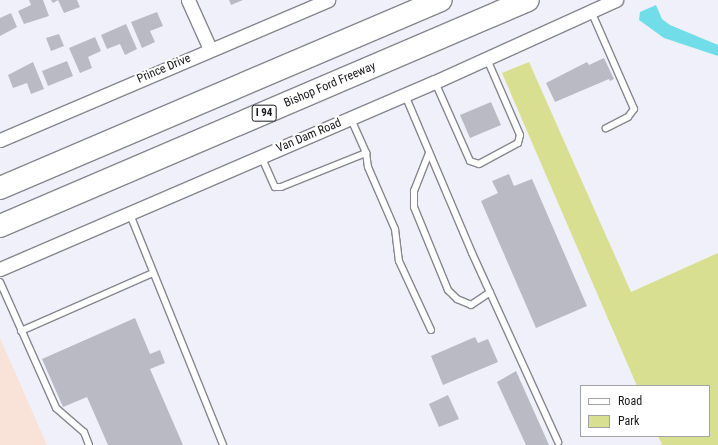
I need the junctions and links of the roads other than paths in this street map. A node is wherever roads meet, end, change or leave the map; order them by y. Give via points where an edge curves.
1 (188, 0) edge
2 (328, 0) edge
3 (440, 0) edge
4 (528, 0) edge
5 (616, 0) edge
6 (591, 11) junction
7 (210, 50) junction
8 (487, 59) junction
9 (435, 82) junction
10 (405, 95) junction
11 (351, 119) junction
12 (606, 128) dead end
13 (0, 140) edge
14 (366, 153) junction
15 (429, 153) junction
16 (261, 156) junction
17 (0, 188) edge
18 (129, 212) junction
19 (0, 226) edge
20 (0, 269) edge
21 (153, 273) junction
22 (0, 282) edge
23 (490, 292) junction
24 (431, 330) dead end
25 (21, 331) junction
26 (558, 442) dead end
27 (89, 445) edge
28 (223, 445) edge

1 - 7 street
2 - 7 street, Prince Drive
3 - 17 highway
4 - 19 highway, Bishop Ford Freeway / I 94
5 - 6 street, Van Dam Road
6 - 8 street, Van Dam Road
6 - 12 lane via 634,109 628,117
7 - 13 street, Prince Drive
8 - 9 street, Van Dam Road
8 - 9 lane via 520,135 518,144 479,164 470,161
9 - 10 street, Van Dam Road
10 - 11 street, Van Dam Road
10 - 15 lane
11 - 14 lane
11 - 16 street, Van Dam Road
14 - 16 lane via 281,187 275,187
14 - 24 lane via 368,167 395,229 399,261
15 - 23 lane
15 - 23 lane via 414,191 414,207 448,290 457,299 471,305
16 - 18 street, Van Dam Road
18 - 20 street, Van Dam Road
18 - 21 lane
21 - 25 lane
21 - 28 lane
22 - 25 lane
23 - 26 lane
25 - 27 lane via 56,408 84,432

